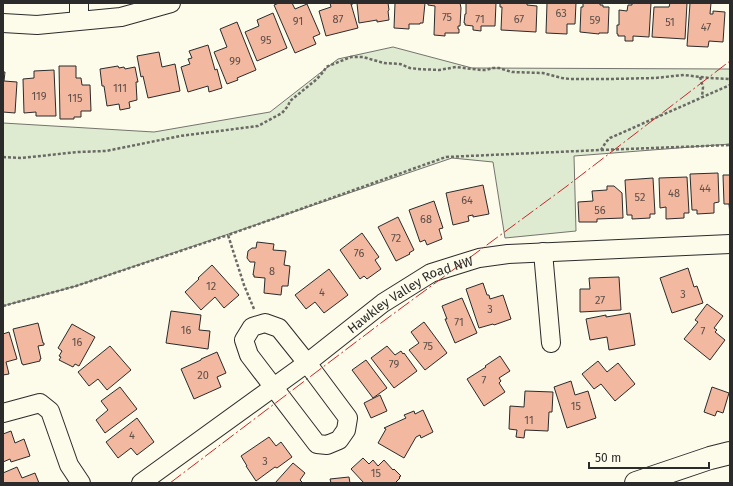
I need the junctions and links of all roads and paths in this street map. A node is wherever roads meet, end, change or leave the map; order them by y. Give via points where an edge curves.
1 (170, 3) edge
2 (79, 12) edge
3 (3, 23) edge
4 (700, 77) junction
5 (730, 80) edge
6 (730, 85) edge
7 (702, 97) junction
8 (730, 145) edge
9 (601, 150) junction
10 (3, 157) edge
11 (228, 235) junction
12 (730, 244) edge
13 (543, 252) junction
14 (3, 306) edge
15 (256, 313) dead end
16 (551, 343) dead end
17 (307, 362) junction
18 (273, 387) junction
19 (3, 413) edge
20 (730, 453) edge
21 (81, 483) edge
22 (141, 483) edge
23 (636, 483) edge

1 - 2 street via 121,17
2 - 3 street via 37,25
4 - 5 path
4 - 7 path via 703,86
4 - 10 path via 684,75 655,78 562,78 499,68 418,69 351,57 326,67 290,101 282,113 258,126 180,136 106,151 21,158
6 - 7 path
7 - 9 path via 610,138
8 - 9 path
9 - 11 path via 446,157
11 - 14 path via 76,286
11 - 15 path
12 - 13 street, Hawkley Valley Road NW
13 - 16 street
13 - 17 street, Hawkley Valley Road NW via 479,258 431,274 383,303
17 - 18 street, Hawkley Valley Road NW
17 - 18 street via 279,328 265,323 252,327 244,340 249,355
17 - 18 street via 348,418 346,430 339,440 327,445 318,444
18 - 22 street, Hawkley Valley Road NW
19 - 21 street via 40,403 50,411 70,465
20 - 23 main road

